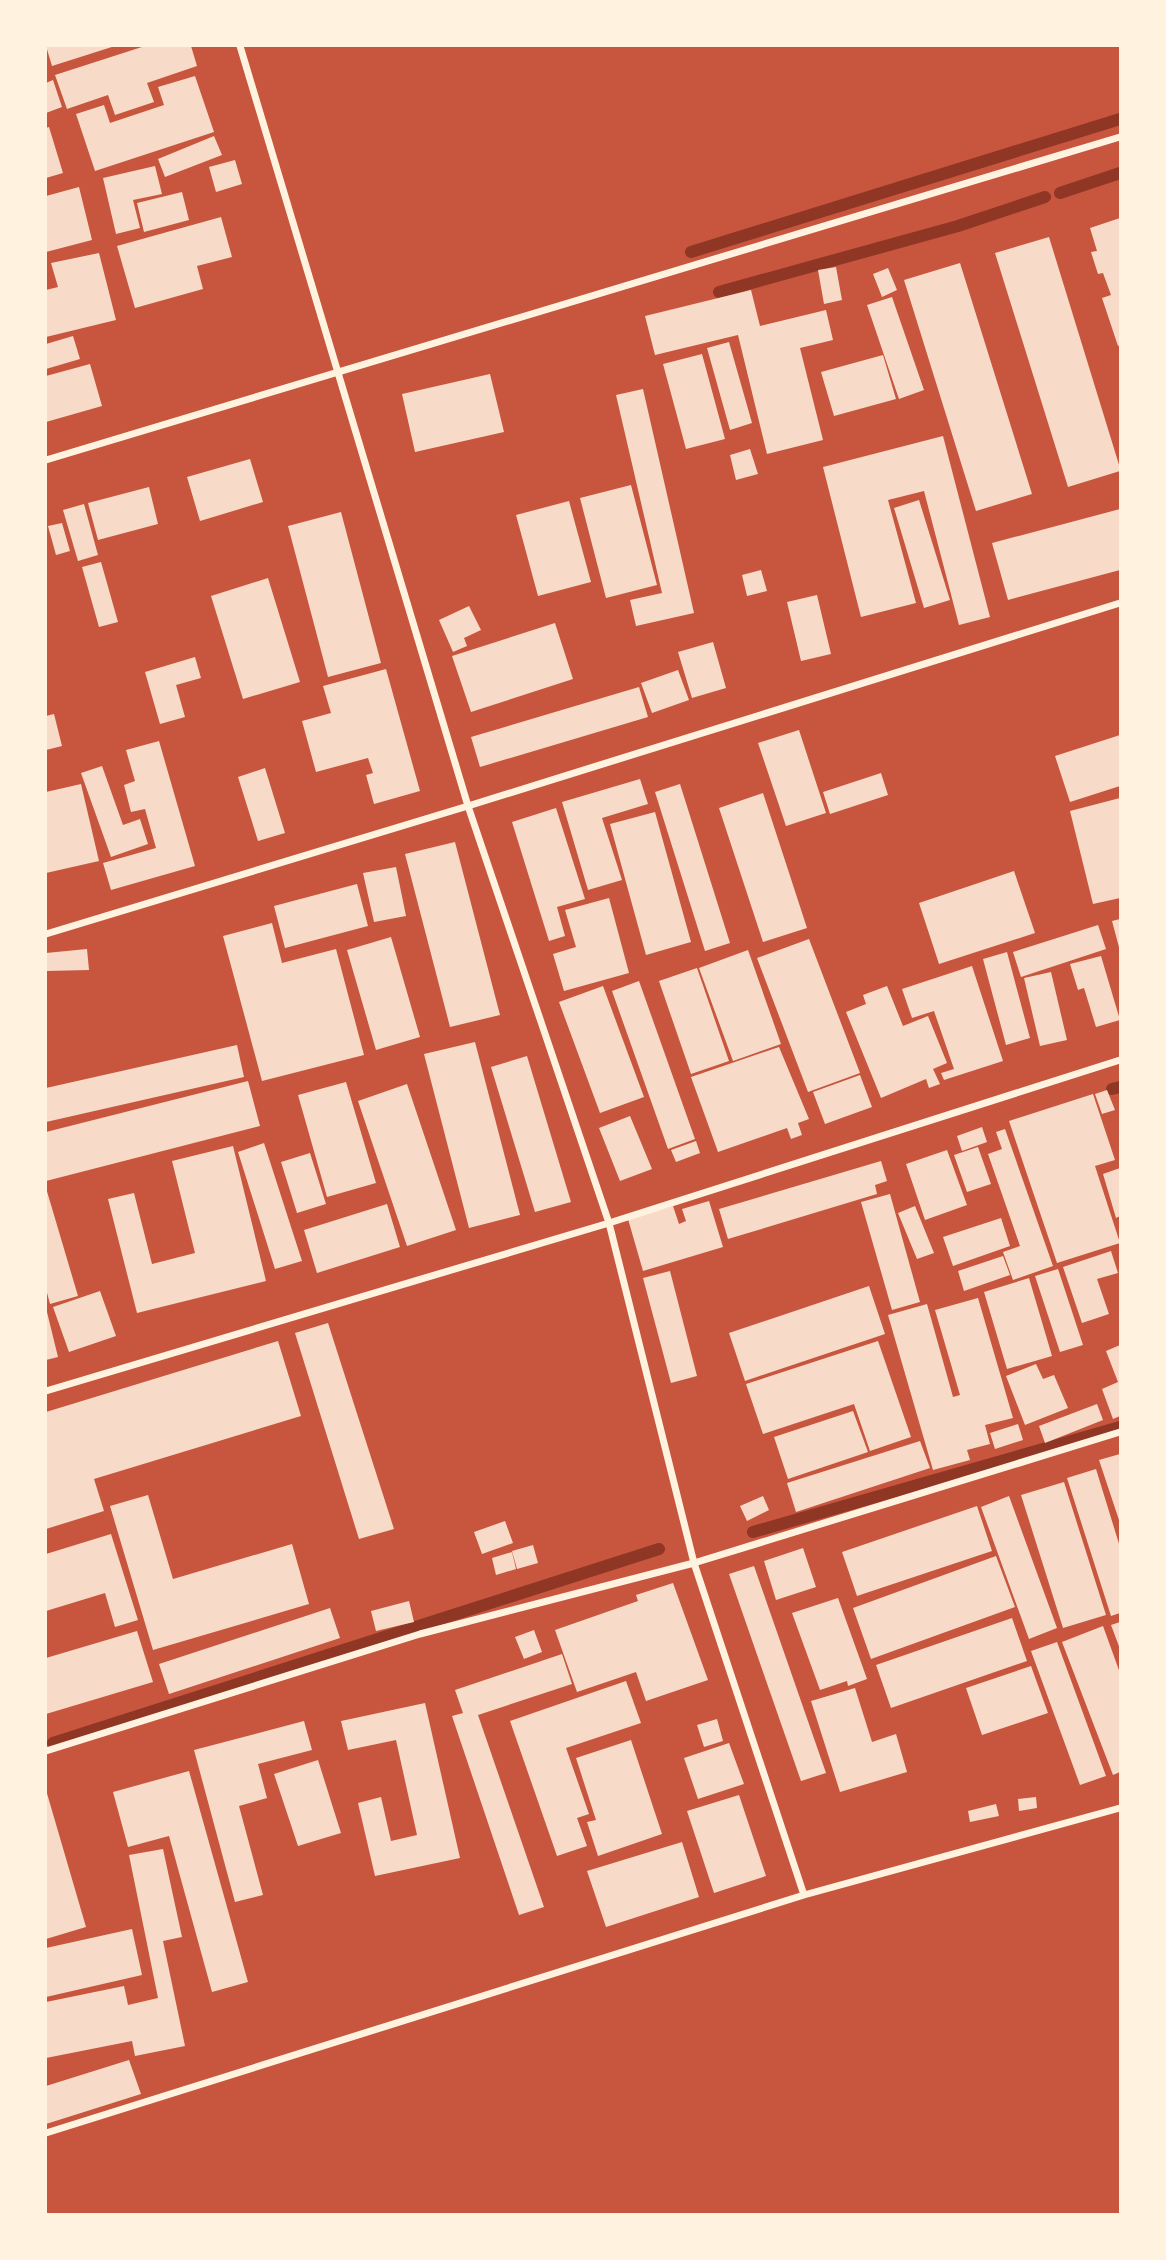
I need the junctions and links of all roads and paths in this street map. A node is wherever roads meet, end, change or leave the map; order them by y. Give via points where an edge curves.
1 (240, 46) edge
2 (1121, 136) edge
3 (340, 373) junction
4 (46, 460) edge
5 (1121, 603) edge
6 (468, 806) junction
7 (46, 934) edge
8 (1121, 1060) edge
9 (609, 1223) junction
10 (46, 1391) edge
11 (1121, 1432) edge
12 (694, 1563) junction
13 (46, 1751) edge
14 (1121, 1808) edge
15 (804, 1895) junction
16 (46, 2133) edge

1 - 3 street
2 - 3 street
3 - 4 street
3 - 6 street
5 - 6 street
6 - 7 street
6 - 9 street
8 - 9 street
9 - 10 street
9 - 12 street
11 - 12 street
12 - 13 street via 420,1634
12 - 15 street
14 - 15 street
15 - 16 street

